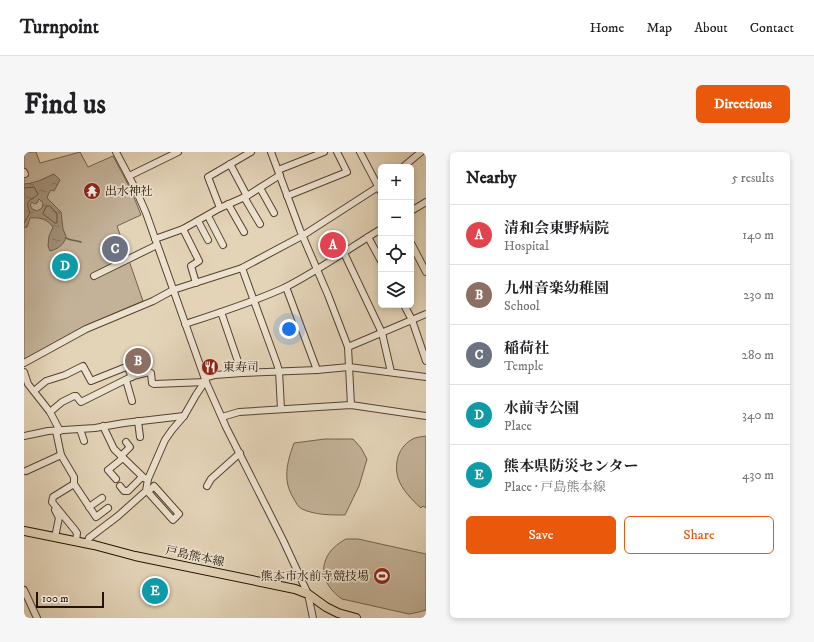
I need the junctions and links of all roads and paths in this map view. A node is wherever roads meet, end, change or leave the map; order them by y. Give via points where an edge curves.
1 (116, 152) edge
2 (178, 152) edge
3 (251, 152) edge
4 (270, 152) edge
5 (324, 152) edge
6 (337, 152) edge
7 (421, 152) edge
8 (363, 153) edge
9 (230, 164) junction
10 (407, 164) edge
11 (279, 173) junction
12 (129, 176) junction
13 (378, 184) edge
14 (260, 188) junction
15 (378, 189) edge
16 (245, 196) junction
17 (287, 196) junction
18 (426, 202) edge
19 (228, 204) junction
20 (220, 208) junction
21 (414, 209) edge
22 (274, 213) dead end
23 (208, 216) junction
24 (198, 221) junction
25 (260, 224) dead end
26 (183, 229) junction
27 (378, 231) edge
28 (244, 232) dead end
29 (302, 236) junction
30 (368, 237) junction
31 (208, 240) dead end
32 (156, 242) junction
33 (223, 245) dead end
34 (414, 249) edge
35 (344, 253) junction
36 (378, 255) edge
37 (242, 268) junction
38 (317, 269) junction
39 (426, 272) edge
40 (94, 276) dead end
41 (196, 283) junction
42 (286, 287) junction
43 (173, 290) junction
44 (254, 300) junction
45 (406, 308) edge
46 (221, 312) junction
47 (426, 314) edge
48 (412, 320) junction
49 (185, 324) junction
50 (382, 333) junction
51 (348, 347) junction
52 (426, 361) edge
53 (24, 363) edge
54 (349, 367) junction
55 (317, 370) junction
56 (279, 371) junction
57 (24, 372) edge
58 (391, 372) junction
59 (242, 373) junction
60 (426, 376) edge
61 (129, 378) junction
62 (205, 381) junction
63 (26, 385) edge
64 (34, 391) junction
65 (132, 401) dead end
66 (351, 405) junction
67 (282, 409) junction
68 (50, 412) junction
69 (184, 416) junction
70 (426, 416) edge
71 (222, 417) junction
72 (138, 421) junction
73 (103, 426) junction
74 (80, 429) junction
75 (58, 431) junction
76 (24, 436) edge
77 (140, 437) dead end
78 (84, 441) dead end
79 (126, 442) dead end
80 (240, 453) junction
81 (61, 455) junction
82 (122, 457) junction
83 (26, 471) dead end
84 (145, 478) junction
85 (116, 479) dead end
86 (74, 484) junction
87 (120, 486) dead end
88 (154, 486) joint
89 (207, 486) dead end
90 (102, 498) dead end
91 (50, 505) dead end
92 (89, 507) junction
93 (108, 508) dead end
94 (24, 531) edge
95 (55, 537) junction
96 (76, 541) junction
97 (87, 544) junction
98 (24, 590) edge
99 (308, 594) junction
100 (37, 618) edge
101 (313, 618) edge
102 (356, 618) edge

1 - 12 street
2 - 12 street
3 - 9 street
4 - 11 street
5 - 11 street
6 - 17 street via 347,172
7 - 10 street
8 - 13 street
9 - 16 street
9 - 20 street via 208,177
11 - 14 street
11 - 17 street
12 - 32 street
14 - 16 street
14 - 22 street
15 - 29 street
16 - 19 street
16 - 25 street
17 - 29 street
18 - 21 street
19 - 20 street
19 - 28 street
20 - 23 street
23 - 24 street
23 - 33 street
24 - 26 street
24 - 31 street
26 - 32 street
26 - 41 street via 199,261 191,266
27 - 30 street
29 - 37 street
29 - 38 street
30 - 35 street
30 - 36 street
32 - 40 street
32 - 43 street
34 - 39 street
35 - 38 street
35 - 50 street
37 - 41 street
37 - 44 street
38 - 42 street
38 - 51 street
41 - 43 street
42 - 44 street
42 - 55 street
43 - 49 street
43 - 53 street via 86,329
44 - 46 street
44 - 56 street
45 - 48 street
46 - 49 street
46 - 59 street
47 - 48 street
48 - 50 street
48 - 52 street
49 - 62 street
50 - 51 street
50 - 58 street
51 - 54 street
54 - 55 street
54 - 58 street
54 - 66 street
55 - 56 street
56 - 59 street
56 - 67 street
57 - 63 street
58 - 60 street
59 - 62 street via 215,375
61 - 62 street via 149,372 154,384
61 - 64 street via 126,367 90,381 83,366 46,382
61 - 65 street
61 - 68 street via 82,402 74,396
62 - 69 street
62 - 71 street
63 - 64 street
64 - 68 street
66 - 67 street
66 - 70 street
67 - 71 street via 239,412
68 - 75 street
69 - 72 street
69 - 84 street via 172,430
71 - 80 street
72 - 73 street
72 - 77 street
73 - 74 street
73 - 82 street via 114,449
74 - 75 street
74 - 78 street
75 - 76 street
75 - 81 street
79 - 82 street via 130,447
80 - 89 street via 211,478
80 - 99 street
81 - 83 street
81 - 86 street via 74,477
82 - 84 street
82 - 85 street via 108,470
84 - 87 street via 126,494
84 - 97 street via 146,491 89,538
86 - 92 street
86 - 96 street via 53,497 52,502 77,533
88 - 88 street via 179,514 173,520 148,492
90 - 92 street
91 - 95 street via 59,518
92 - 93 street via 96,517
94 - 95 main road, 戸島熊本線
95 - 96 main road, 戸島熊本線
96 - 97 main road, 戸島熊本線
97 - 99 main road, 戸島熊本線
98 - 100 street
99 - 101 street
99 - 102 main road, 戸島熊本線 via 338,613

